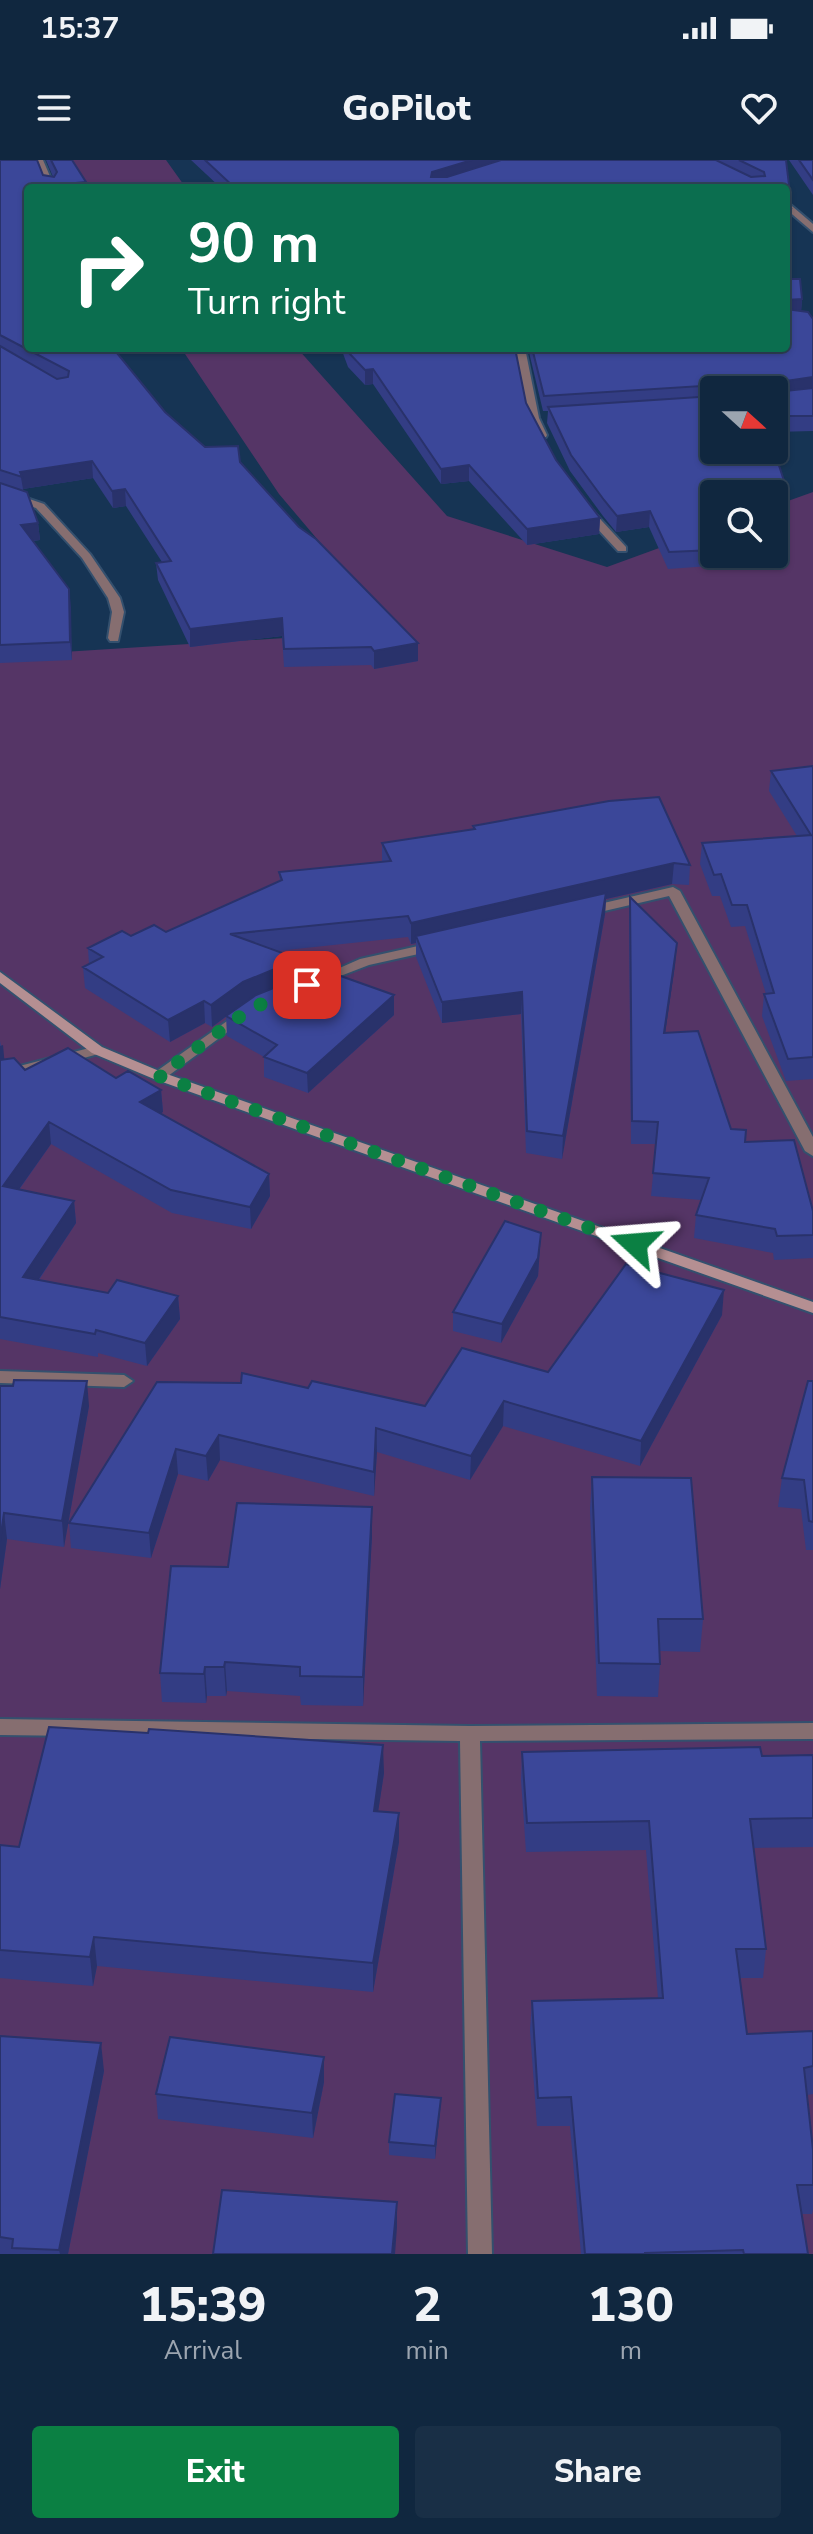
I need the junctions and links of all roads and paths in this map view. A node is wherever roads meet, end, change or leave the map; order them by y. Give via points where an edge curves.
1 (39, 160) edge
2 (49, 184) edge
3 (790, 208) edge
4 (813, 229) edge
5 (521, 352) edge
6 (549, 417) edge
7 (534, 418) junction
8 (545, 443) edge
9 (0, 492) edge
10 (575, 497) edge
11 (622, 549) dead end
12 (114, 638) dead end
13 (565, 916) edge
14 (458, 941) edge
15 (0, 976) edge
16 (307, 985) edge
17 (264, 1003) edge
18 (97, 1050) junction
19 (0, 1076) edge
20 (159, 1076) junction
21 (813, 1151) edge
22 (813, 1308) edge
23 (0, 1377) edge
24 (124, 1381) dead end
25 (0, 1727) edge
26 (813, 1731) edge
27 (470, 1734) junction
28 (480, 2254) edge

1 - 2 street
3 - 4 street
5 - 7 street
6 - 7 street
7 - 8 street
9 - 12 street via 40,506 86,556 114,598
10 - 11 street
13 - 21 street via 673,891
14 - 16 street via 365,962
15 - 18 main road
17 - 20 street
18 - 19 street
18 - 20 main road
20 - 22 main road
23 - 24 street
25 - 27 street
26 - 27 street
27 - 28 street

